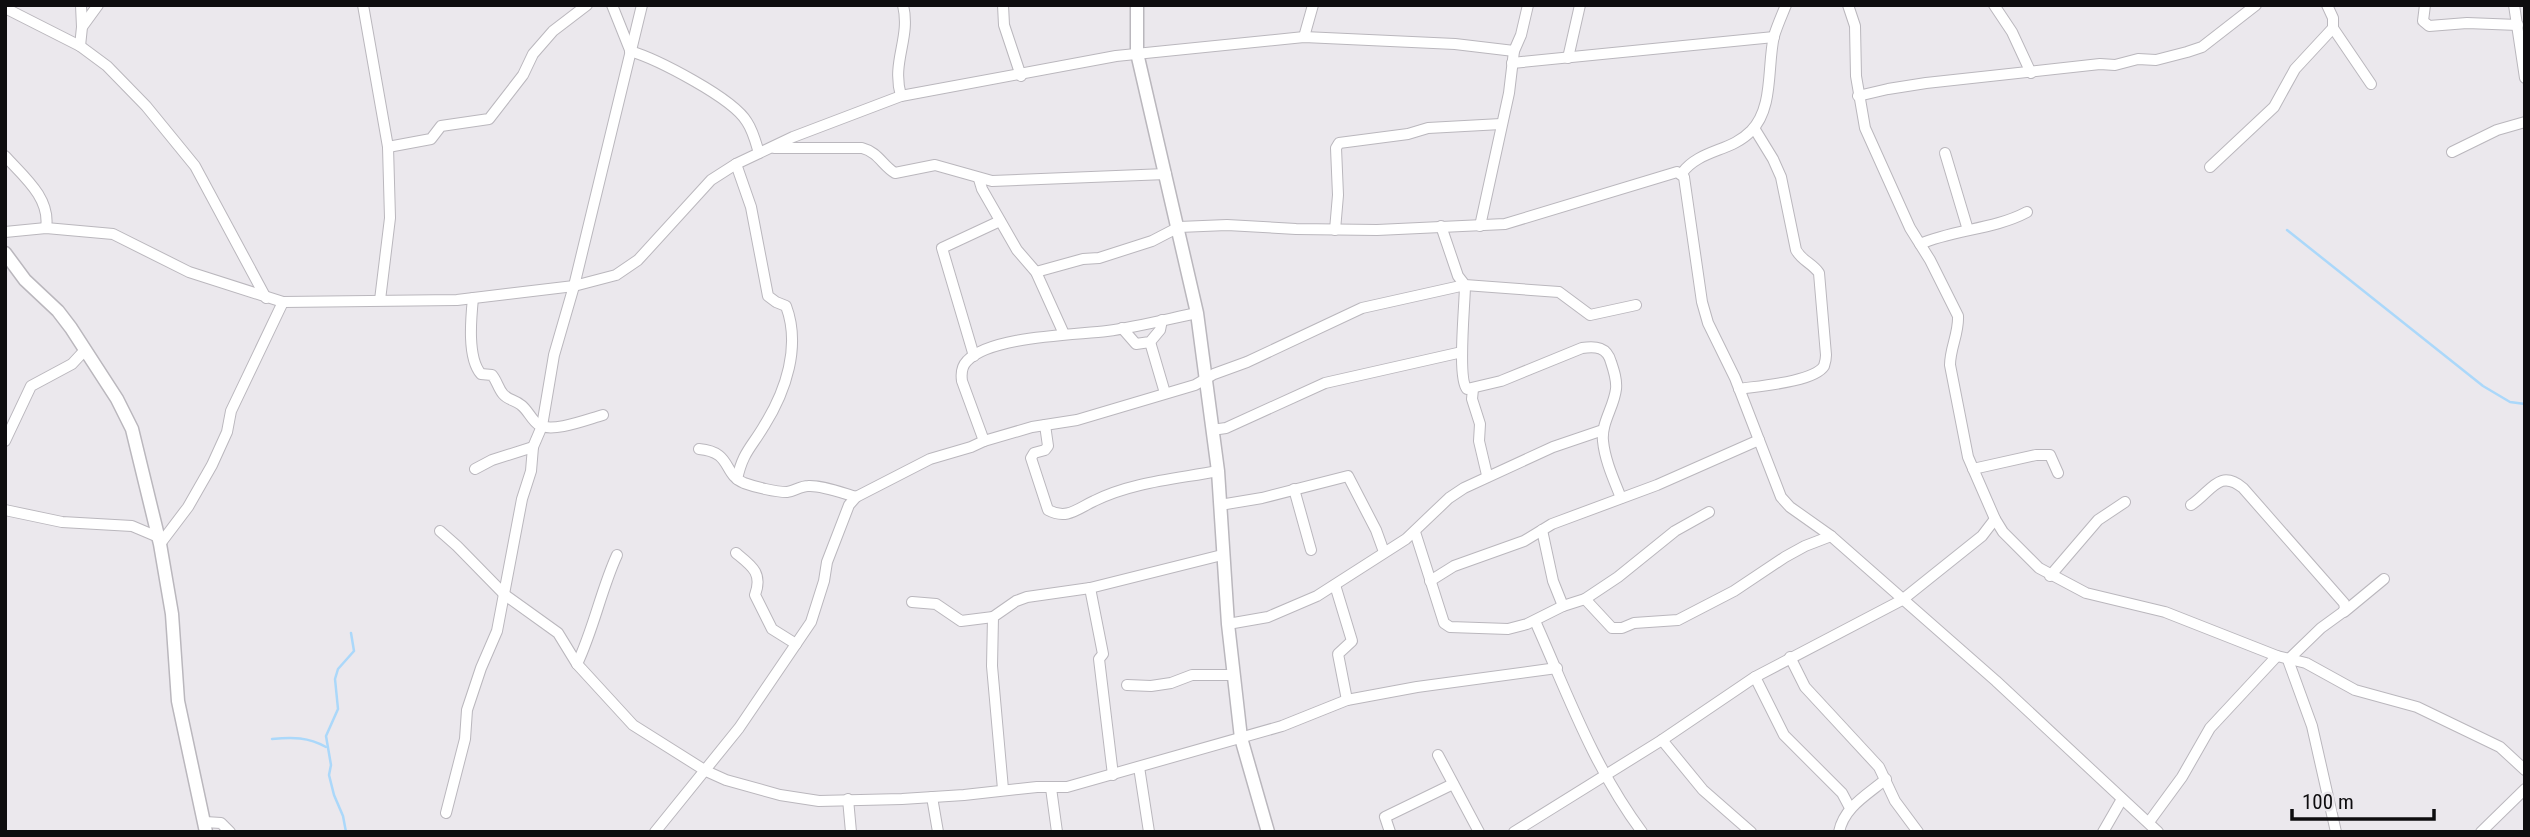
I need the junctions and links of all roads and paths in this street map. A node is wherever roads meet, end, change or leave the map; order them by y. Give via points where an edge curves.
1 (81, 5) edge
2 (98, 5) edge
3 (363, 5) edge
4 (587, 5) edge
5 (612, 5) edge
6 (642, 5) edge
7 (903, 5) edge
8 (1003, 5) edge
9 (1137, 5) edge
10 (1313, 5) edge
11 (1528, 5) edge
12 (1580, 5) edge
13 (1786, 5) edge
14 (1848, 5) edge
15 (1994, 5) edge
16 (2256, 5) edge
17 (2326, 5) edge
18 (2425, 5) edge
19 (2514, 5) edge
20 (5, 8) edge
21 (2518, 25) junction
22 (82, 27) junction
23 (2333, 28) junction
24 (1304, 37) junction
25 (1774, 37) junction
26 (80, 46) junction
27 (630, 51) junction
28 (1514, 51) junction
29 (1137, 53) junction
30 (1568, 58) junction
31 (1512, 63) junction
32 (2031, 74) junction
33 (1021, 76) junction
34 (2525, 78) edge
35 (2371, 84) dead end
36 (901, 96) junction
37 (1858, 96) junction
38 (2525, 122) edge
39 (1501, 124) junction
40 (1754, 128) junction
41 (388, 146) junction
42 (763, 151) junction
43 (2452, 152) dead end
44 (1945, 153) dead end
45 (5, 156) edge
46 (736, 164) junction
47 (2210, 167) dead end
48 (1682, 173) junction
49 (1166, 174) junction
50 (979, 179) junction
51 (2026, 212) dead end
52 (1000, 221) junction
53 (1441, 226) junction
54 (1480, 226) junction
55 (1178, 227) junction
56 (46, 228) junction
57 (1335, 230) junction
58 (1968, 230) junction
59 (5, 232) edge
60 (1920, 244) junction
61 (5, 253) edge
62 (1036, 272) junction
63 (1465, 285) junction
64 (574, 286) junction
65 (266, 298) junction
66 (473, 298) junction
67 (380, 300) junction
68 (283, 302) junction
69 (1636, 305) dead end
70 (1197, 313) junction
71 (1162, 320) junction
72 (1122, 328) junction
73 (1064, 334) junction
74 (1150, 342) junction
75 (85, 350) junction
76 (1462, 352) junction
77 (974, 356) junction
78 (1206, 379) junction
79 (1473, 389) junction
80 (1740, 389) junction
81 (1165, 393) junction
82 (603, 415) dead end
83 (1045, 425) junction
84 (542, 426) junction
85 (1212, 429) junction
86 (1603, 430) junction
87 (984, 440) junction
88 (1759, 440) junction
89 (5, 441) edge
90 (533, 447) junction
91 (699, 449) dead end
92 (475, 469) dead end
93 (1973, 469) junction
94 (1218, 471) junction
95 (2058, 473) dead end
96 (1487, 475) junction
97 (737, 479) junction
98 (1294, 489) junction
99 (856, 497) junction
100 (1621, 498) junction
101 (2125, 502) dead end
102 (1220, 505) junction
103 (2191, 505) dead end
104 (5, 510) edge
105 (1709, 512) dead end
106 (1995, 519) junction
107 (1542, 530) junction
108 (440, 531) dead end
109 (1415, 533) junction
110 (1831, 536) junction
111 (159, 541) junction
112 (1311, 550) dead end
113 (1384, 552) junction
114 (736, 553) dead end
115 (617, 555) dead end
116 (1222, 555) junction
117 (2050, 576) junction
118 (2384, 579) dead end
119 (1430, 581) junction
120 (1335, 585) junction
121 (1090, 587) junction
122 (505, 595) junction
123 (1586, 599) junction
124 (1902, 600) junction
125 (912, 601) dead end
126 (1563, 606) junction
127 (2343, 612) junction
128 (993, 617) junction
129 (1535, 621) junction
130 (1228, 624) junction
131 (796, 644) junction
132 (2277, 656) junction
133 (1790, 657) junction
134 (2288, 660) junction
135 (577, 664) junction
136 (1556, 668) junction
137 (1234, 675) junction
138 (1755, 677) junction
139 (1127, 685) dead end
140 (1347, 701) junction
141 (1241, 738) junction
142 (1662, 740) junction
143 (1438, 755) dead end
144 (1139, 767) junction
145 (2525, 770) edge
146 (706, 771) junction
147 (1113, 775) junction
148 (1605, 775) junction
149 (1886, 779) junction
150 (1453, 784) junction
151 (1051, 788) junction
152 (1003, 789) junction
153 (2525, 789) edge
154 (932, 797) junction
155 (848, 799) junction
156 (2122, 799) junction
157 (1850, 808) junction
158 (446, 813) dead end
159 (2148, 822) junction
160 (206, 827) edge
161 (1386, 830) edge
162 (230, 832) edge
163 (655, 832) edge
164 (851, 832) edge
165 (938, 832) edge
166 (1057, 832) edge
167 (1149, 832) edge
168 (1268, 832) edge
169 (1479, 832) edge
170 (1514, 832) edge
171 (1642, 832) edge
172 (1751, 832) edge
173 (1839, 832) edge
174 (1917, 832) edge
175 (2103, 832) edge
176 (2158, 832) edge
177 (2336, 832) edge
178 (2481, 832) edge

1 - 22 street
2 - 22 street
3 - 41 street
4 - 41 street via 553,31 489,119 440,125 431,139
5 - 27 street
6 - 27 street
7 - 36 street via 906,23 897,75
8 - 33 street via 1004,25
9 - 29 street
10 - 24 street
11 - 28 street
12 - 30 street
13 - 25 street
14 - 37 street via 1855,26
15 - 32 street
16 - 32 street via 2202,47 2188,52
17 - 23 street
18 - 21 street via 2423,21 2428,26
19 - 21 street
20 - 26 street
21 - 34 street
22 - 26 street
23 - 35 street
23 - 47 street via 2295,69 2274,107
24 - 28 street
24 - 29 street
25 - 30 street
25 - 40 street via 1766,97
26 - 65 street via 120,79 180,145
27 - 42 street via 669,66 716,94 747,121
27 - 64 street
28 - 31 street
29 - 33 street
29 - 49 street
30 - 31 street
31 - 39 street
32 - 37 street via 1926,83
33 - 36 street
36 - 42 street
37 - 60 street via 1869,141
38 - 43 street
39 - 54 street
39 - 57 street via 1427,128 1339,143
40 - 48 street via 1735,143 1690,162
40 - 80 street via 1781,177 1796,250 1819,274 1826,355 1817,372
41 - 67 street via 390,218
42 - 46 street
42 - 50 street via 862,148 876,154 891,172 935,165
44 - 58 street
45 - 56 street via 36,190 44,205
46 - 64 street via 699,191 626,270
46 - 97 street via 751,207 768,296 786,306 793,337 777,403 744,453
48 - 54 street via 1523,219
48 - 80 street via 1702,302
49 - 50 street
49 - 55 street
50 - 52 street
51 - 58 street
52 - 62 street
52 - 77 street via 942,248
53 - 54 street
53 - 57 street
53 - 63 street
55 - 57 street
55 - 62 street via 1100,258
55 - 70 street
56 - 59 street
56 - 65 street via 113,234 189,272
58 - 60 street
60 - 93 street via 1958,316 1950,365
61 - 75 street via 58,311
62 - 73 street
63 - 69 street via 1559,292 1590,315
63 - 76 street
63 - 78 street via 1362,308
64 - 66 street
64 - 84 street via 554,355
65 - 68 street
66 - 67 street
66 - 84 street via 470,333 476,369 492,375 500,391
67 - 68 street
68 - 111 street via 231,411 212,465 188,507
70 - 71 street
70 - 78 street
71 - 72 street
71 - 74 street
72 - 73 street
72 - 74 street via 1136,344
73 - 77 street via 1010,342
74 - 81 street
75 - 89 street via 72,364 32,386
75 - 111 street via 126,413
76 - 79 street via 1464,385
76 - 85 street via 1325,383 1226,428
77 - 87 street via 965,362 962,381
78 - 81 street
78 - 85 street
79 - 86 street via 1575,350 1599,348 1610,357 1616,385
79 - 96 street
80 - 88 street
81 - 83 street
82 - 84 street via 553,428
83 - 87 street
83 - 94 street via 1048,446 1031,458 1048,510 1059,515 1126,488
84 - 90 street
85 - 94 street
86 - 96 street
86 - 100 street via 1606,459
87 - 99 street via 930,459
88 - 100 street
88 - 110 street via 1781,497
90 - 92 street
90 - 122 street
91 - 97 street via 721,456
93 - 95 street via 2050,455
93 - 106 street
94 - 102 street
96 - 109 street via 1449,498
97 - 99 street via 788,492 809,486
98 - 102 street
98 - 112 street
98 - 113 street via 1348,476
99 - 131 street via 827,562 811,622
100 - 107 street
101 - 117 street via 2098,520
102 - 116 street
103 - 127 street via 2217,482 2233,479 2344,603
104 - 111 street via 62,522 121,525
105 - 123 street via 1675,531
106 - 117 street via 2015,545
106 - 124 street via 1982,536
107 - 119 street via 1454,566
107 - 126 street
108 - 122 street
109 - 113 street
109 - 119 street
110 - 123 street via 1805,546 1678,620 1612,628
110 - 124 street
111 - 160 street via 172,614 178,701
113 - 120 street
114 - 131 street via 756,572 760,582 755,595 772,629
115 - 135 street
116 - 121 street
116 - 130 street
117 - 132 street via 2086,593 2165,612
118 - 127 street
119 - 129 street via 1447,626 1492,630
120 - 130 street via 1292,609
120 - 140 street via 1352,641 1338,654
121 - 128 street via 1027,597
121 - 147 street via 1104,654 1099,659
122 - 135 street via 558,633
122 - 158 street via 497,631 467,710 465,739
123 - 126 street
124 - 133 street
124 - 156 street
125 - 128 street via 936,604 961,621
126 - 129 street
127 - 134 street
128 - 152 street via 992,666
129 - 136 street
130 - 137 street
131 - 146 street
132 - 134 street
132 - 159 street via 2210,728 2182,777
133 - 138 street
133 - 149 street via 1805,687 1870,755
134 - 145 street via 2306,663 2346,686 2417,707 2473,732 2500,747
134 - 177 street via 2312,726
135 - 146 street via 633,724
136 - 140 street
136 - 148 street
137 - 139 street via 1192,675 1161,684
137 - 141 street
138 - 142 street
138 - 157 street via 1784,735 1842,793
140 - 141 street
141 - 144 street
141 - 168 street
142 - 148 street
142 - 172 street via 1703,790
143 - 150 street
144 - 147 street
144 - 167 street
146 - 155 street via 780,795 819,801
146 - 163 street
147 - 151 street
148 - 170 street
148 - 171 street
149 - 157 street
149 - 174 street
150 - 161 street via 1385,817
150 - 169 street
151 - 152 street
151 - 166 street
152 - 154 street
153 - 178 street
154 - 155 street
154 - 165 street
155 - 164 street
156 - 159 street
156 - 175 street
157 - 173 street
159 - 176 street
160 - 162 street via 221,824

